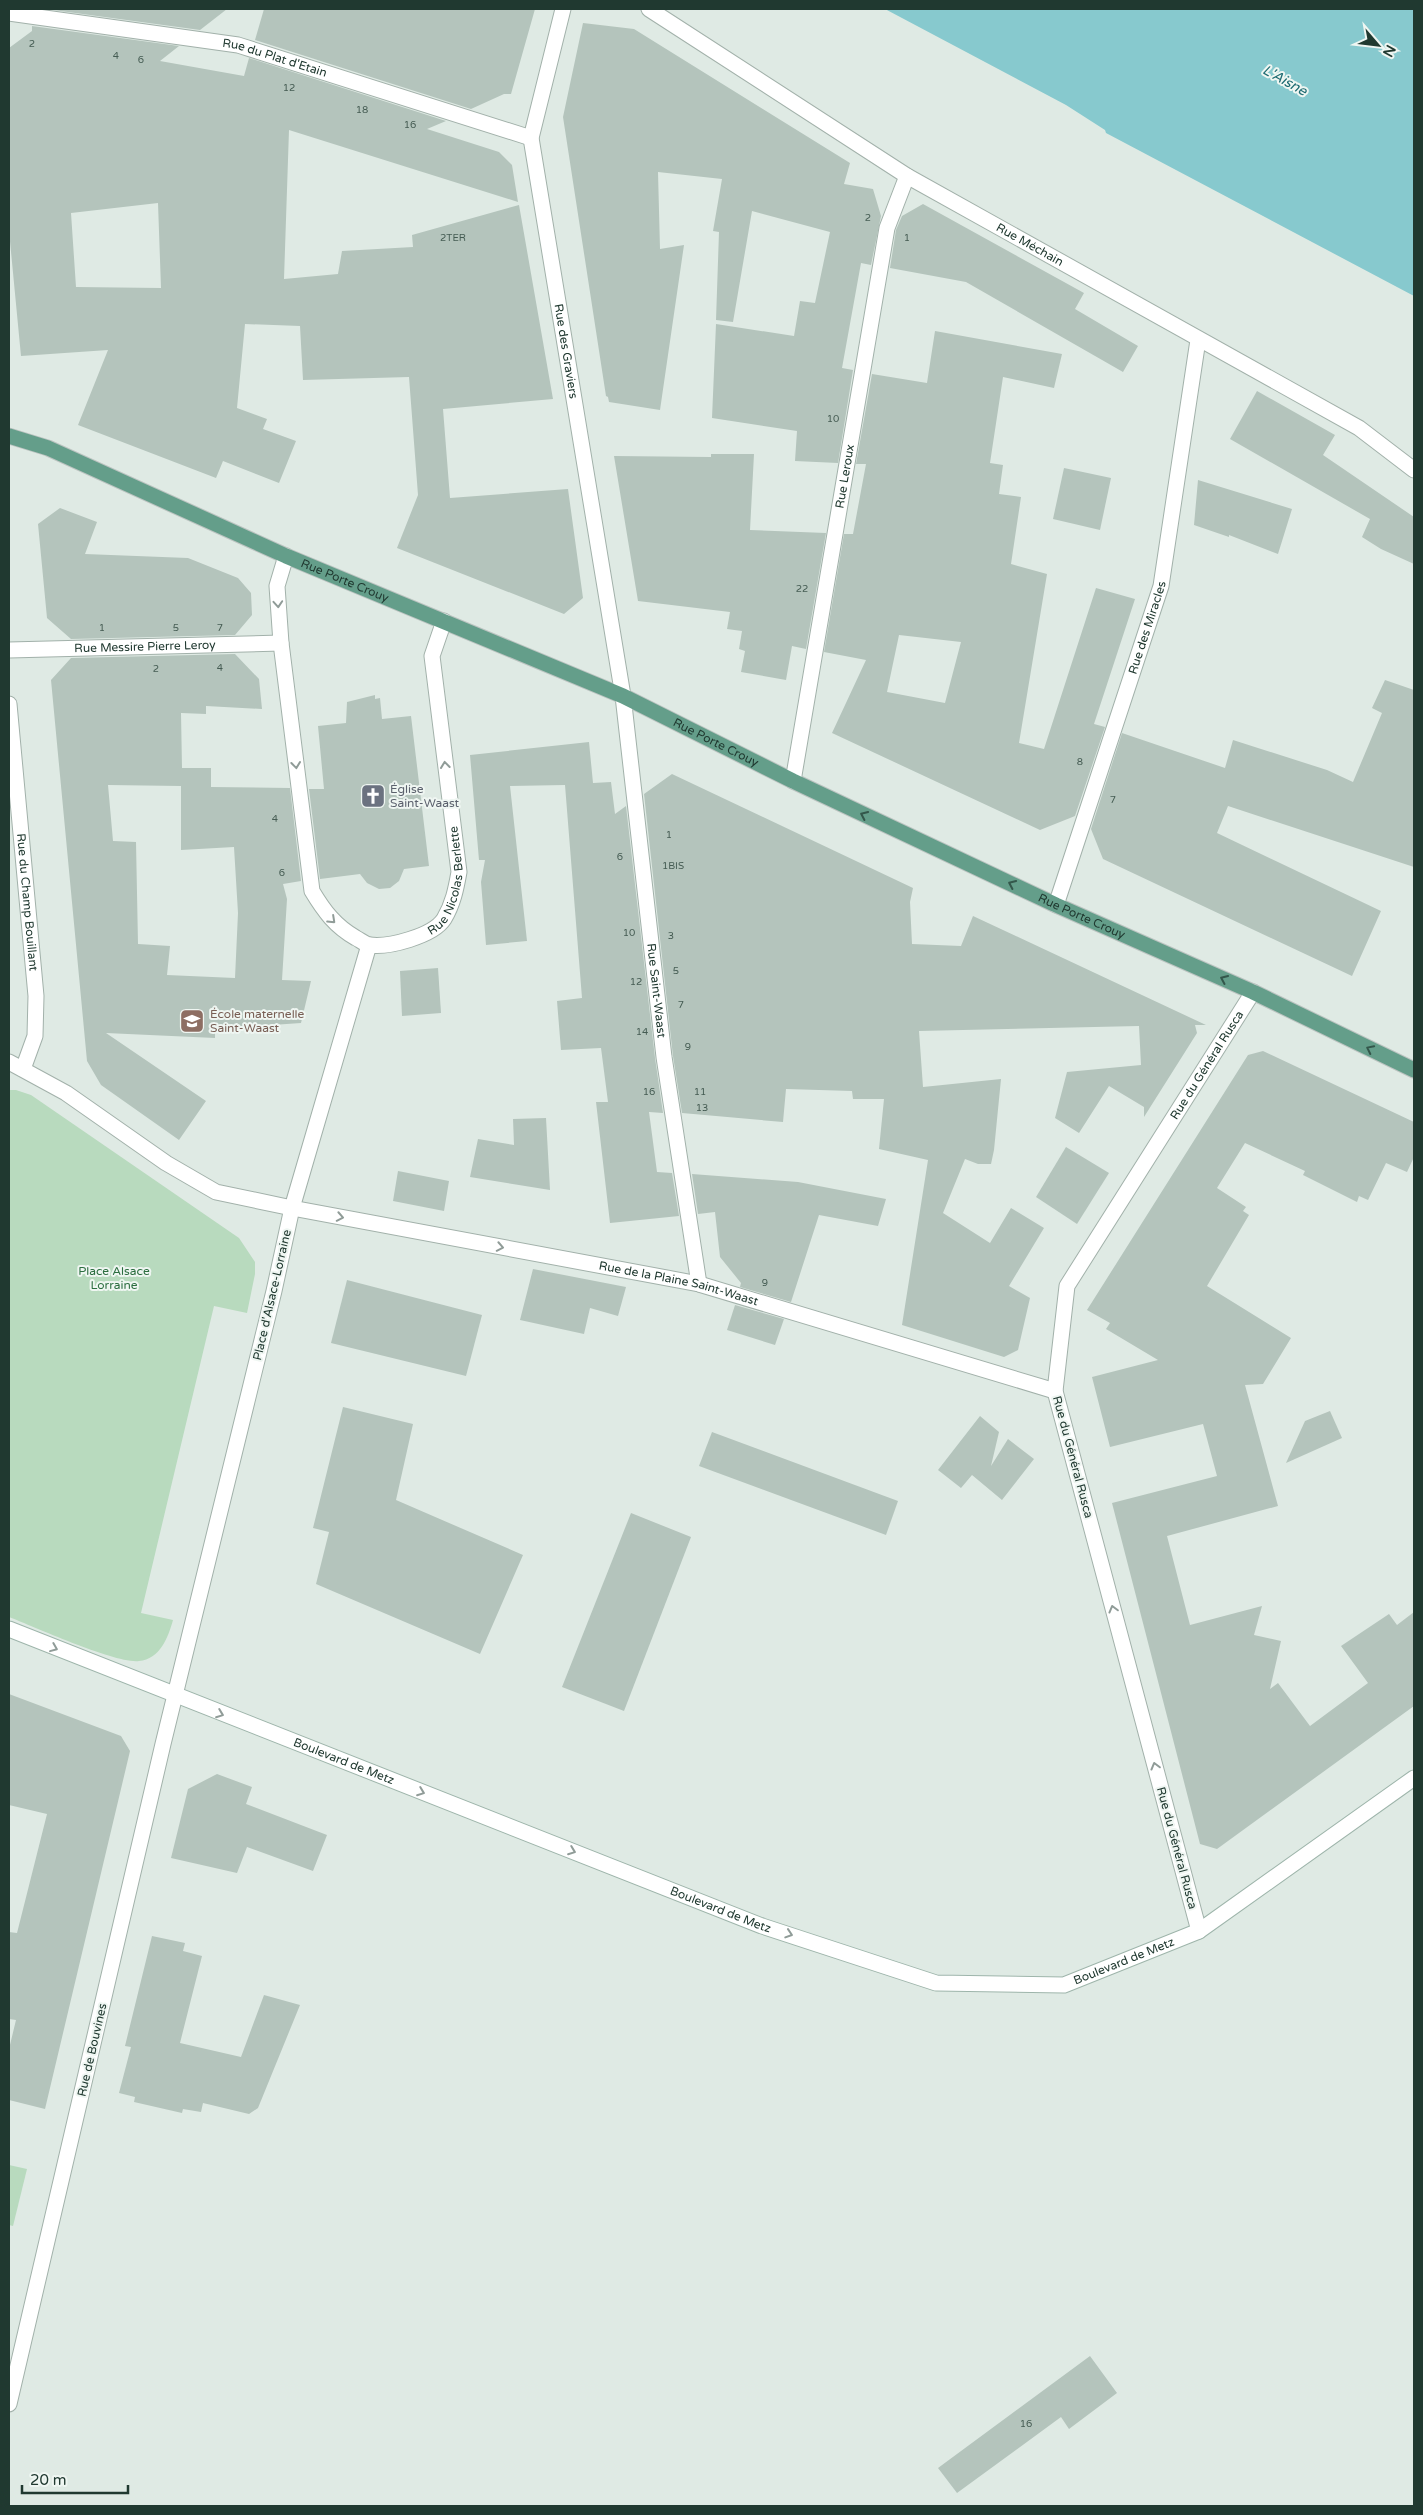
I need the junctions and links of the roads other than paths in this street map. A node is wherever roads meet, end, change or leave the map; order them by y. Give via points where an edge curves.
1 (563, 9) edge
2 (649, 9) edge
3 (9, 13) edge
4 (532, 138) junction
5 (907, 176) junction
6 (1198, 340) junction
7 (9, 436) edge
8 (1414, 470) edge
9 (286, 556) junction
10 (444, 621) junction
11 (281, 643) junction
12 (9, 650) edge
13 (623, 696) junction
14 (9, 704) edge
15 (793, 781) junction
16 (1056, 904) junction
17 (368, 945) junction
18 (1253, 992) junction
19 (16, 1065) edge
20 (1414, 1070) edge
21 (292, 1208) junction
22 (699, 1284) junction
23 (1055, 1391) junction
24 (9, 1629) edge
25 (175, 1696) junction
26 (1414, 1778) edge
27 (1199, 1932) junction
28 (9, 2404) edge

1 - 4 street, Rue des Graviers
2 - 5 street, Rue Méchain
3 - 4 street, Rue du Plat d'Etain via 238,44
4 - 13 street, Rue des Graviers
5 - 6 street, Rue Méchain
5 - 15 street, Rue Leroux via 887,228
6 - 8 street, Rue Méchain via 1359,428
6 - 16 street, Rue des Miracles via 1161,586
7 - 9 main road, Rue Porte Crouy via 48,448
9 - 10 main road, Rue Porte Crouy
9 -> 11 street via 277,586
10 - 13 main road, Rue Porte Crouy
17 -> 10 street, Rue Nicolas Berlette via 418,937 442,922 454,900 459,872 432,656
11 - 12 street, Rue Messire Pierre Leroy
11 -> 17 street via 312,891 331,920
13 - 15 main road, Rue Porte Crouy
13 - 22 street, Rue Saint-Waast via 664,1057
14 - 19 street, Rue du Champ Bouillant via 36,996 35,1036
16 -> 15 main road, Rue Porte Crouy
18 -> 16 main road, Rue Porte Crouy
17 - 21 street, Place d'Alsace-Lorraine
20 -> 18 main road, Rue Porte Crouy
18 - 23 street, Rue du Général Rusca via 1067,1286
19 - 21 street via 66,1093 166,1163 216,1192
21 -> 22 street, Rue de la Plaine Saint-Waast
21 - 25 street, Place d'Alsace-Lorraine
22 - 23 street, Rue de la Plaine Saint-Waast
27 -> 23 street, Rue du Général Rusca
24 -> 25 street, Boulevard de Metz
25 -> 27 street, Boulevard de Metz via 762,1926 936,1983 1064,1986
25 - 28 street, Rue de Bouvines
26 - 27 street, Boulevard de Metz

